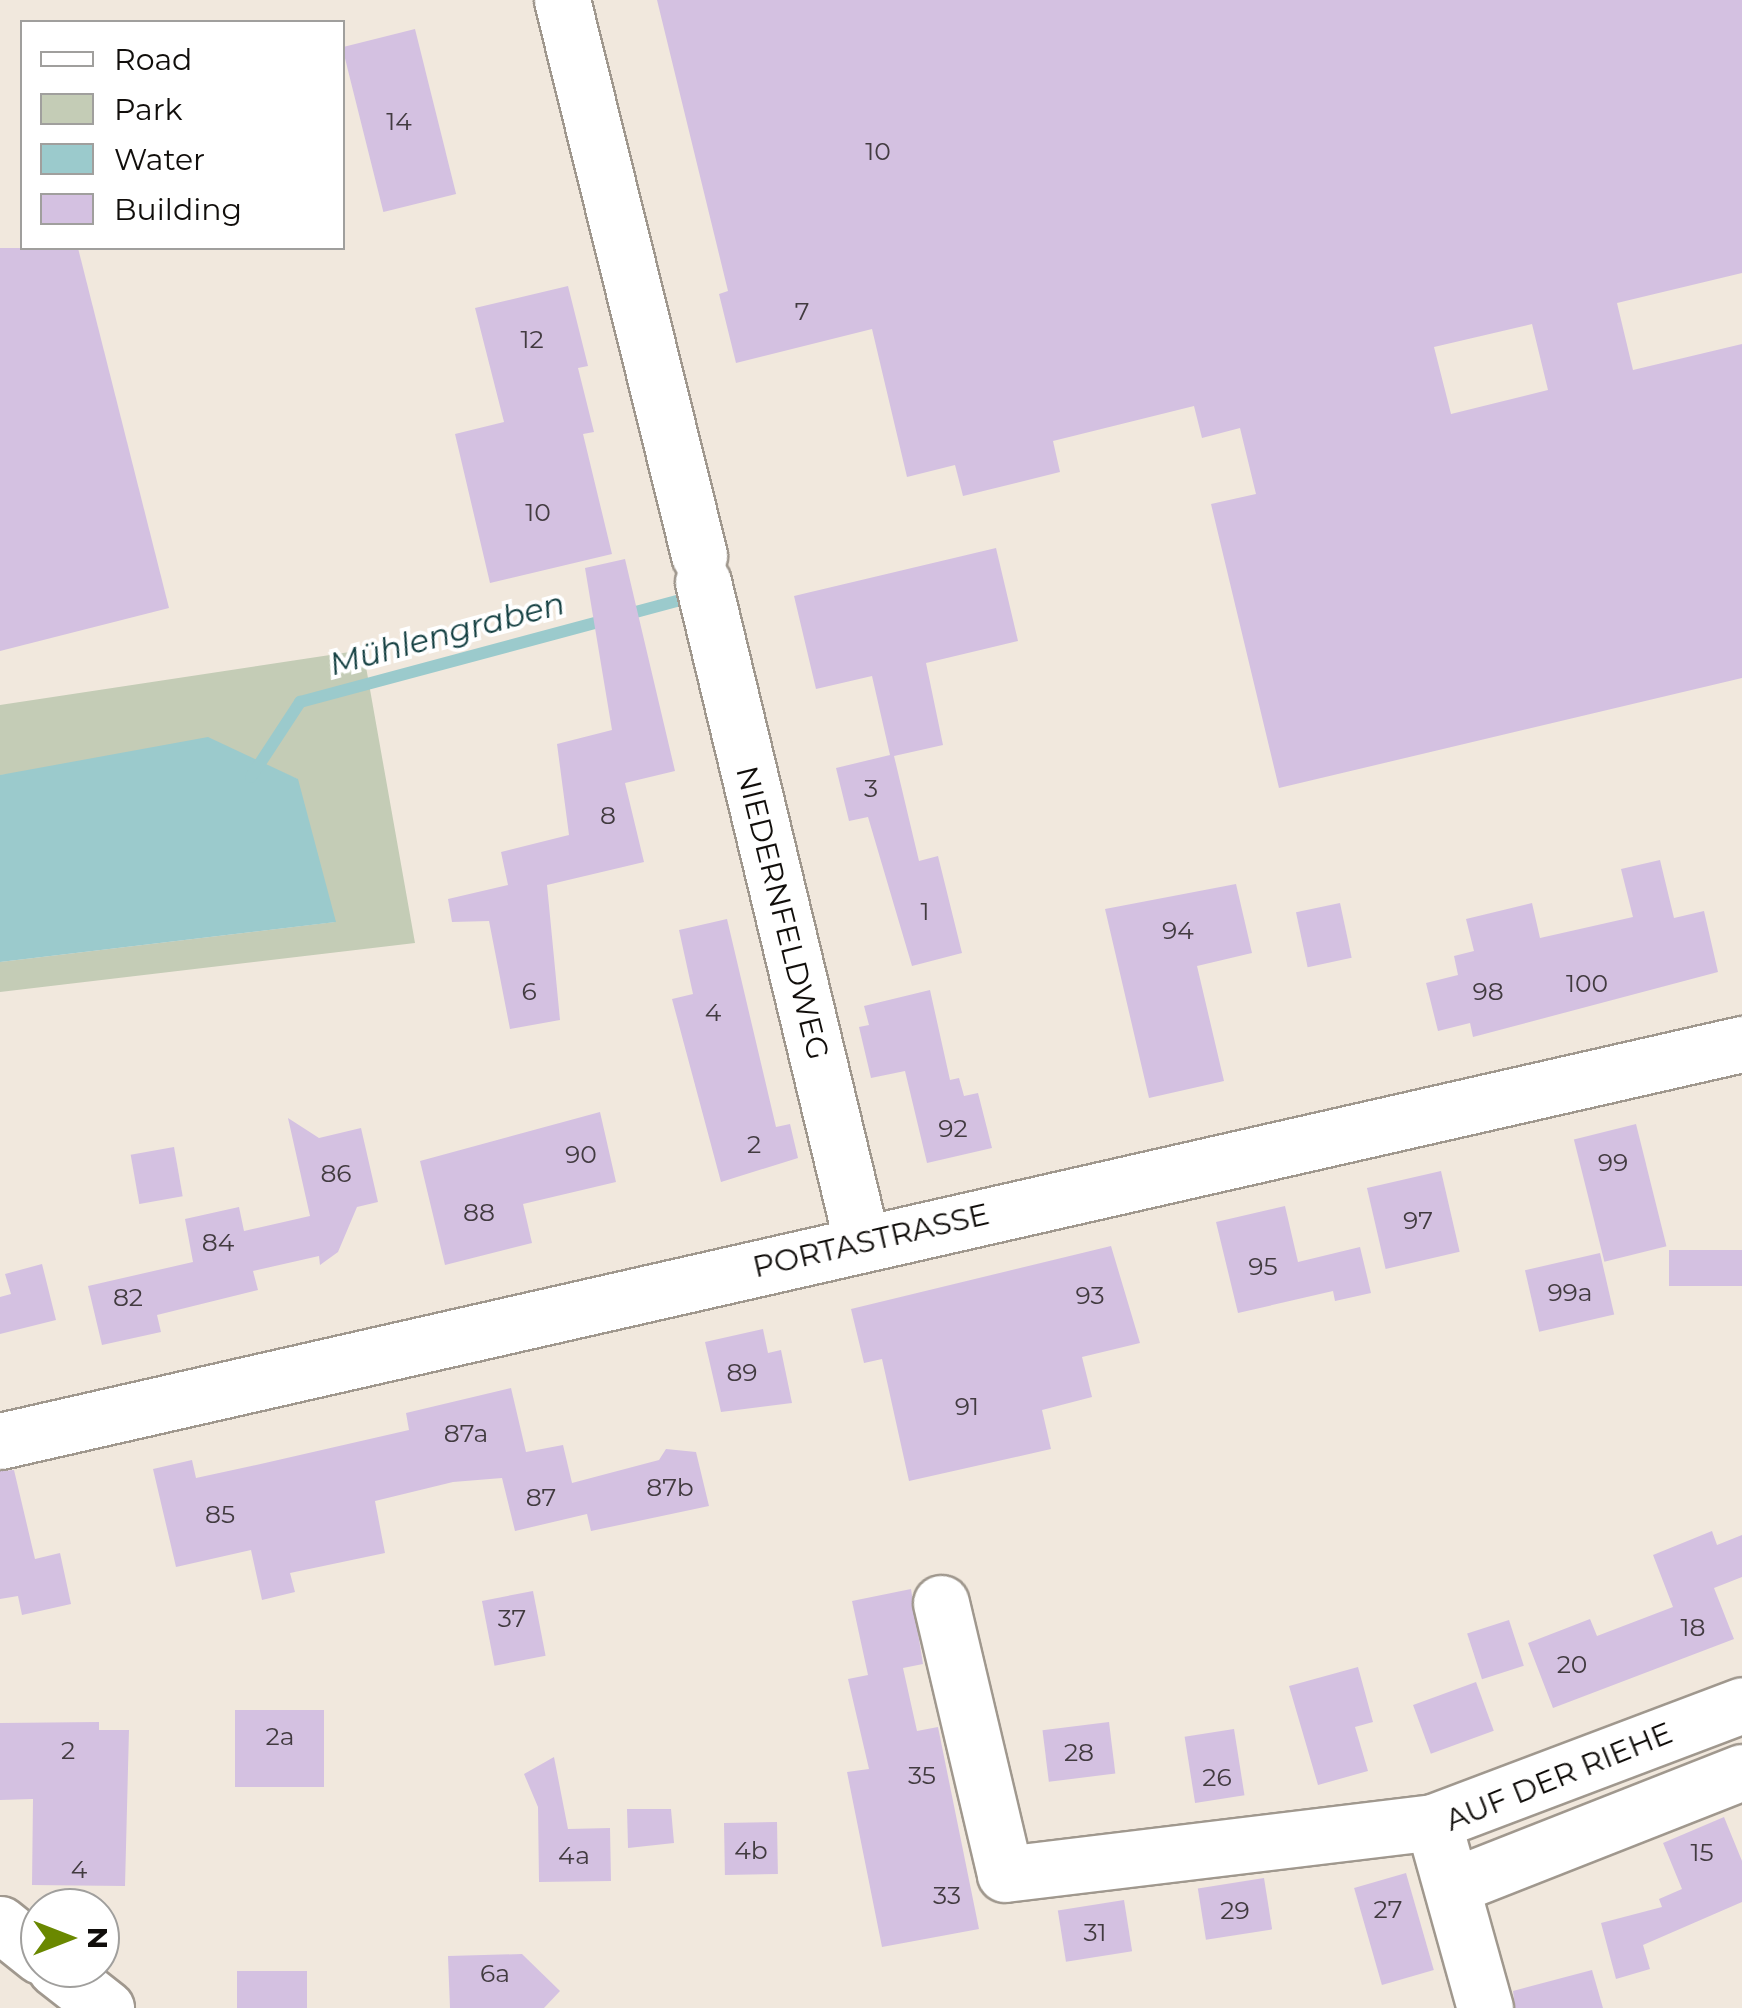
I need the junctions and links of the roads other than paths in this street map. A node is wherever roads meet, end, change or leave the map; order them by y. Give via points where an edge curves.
1 (562, 0) edge
2 (1742, 1044) edge
3 (862, 1244) junction
4 (0, 1441) edge
5 (940, 1603) dead end
6 (1742, 1705) edge
7 (1742, 1772) edge
8 (1433, 1822) junction
9 (1454, 1885) junction
10 (0, 1924) edge
11 (20, 1940) edge
12 (81, 1988) edge
13 (106, 2008) edge
14 (1485, 2008) edge

1 - 3 street, NIEDERNFELDWEG
2 - 3 street, PORTASTRASSE
3 - 4 street, PORTASTRASSE
5 - 8 street via 1005,1874
6 - 8 street, AUF DER RIEHE
7 - 9 street, AUF DER RIEHE
8 - 9 street, AUF DER RIEHE
9 - 14 street, AUF DER RIEHE
10 - 11 street
12 - 13 street

